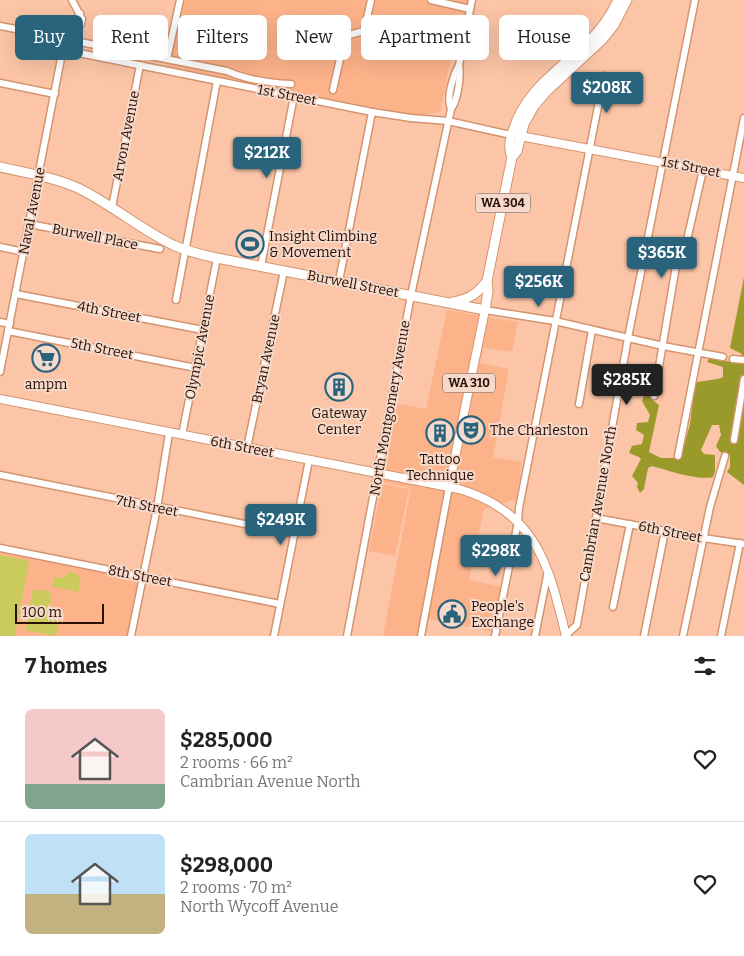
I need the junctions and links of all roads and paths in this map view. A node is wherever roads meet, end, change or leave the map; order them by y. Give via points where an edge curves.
1 (72, 0) edge
2 (180, 0) edge
3 (371, 0) edge
4 (431, 0) edge
5 (472, 0) edge
6 (618, 0) edge
7 (627, 0) edge
8 (695, 0) edge
9 (470, 9) junction
10 (80, 13) edge
11 (0, 26) edge
12 (15, 29) edge
13 (351, 34) edge
14 (83, 52) edge
15 (168, 54) edge
16 (168, 59) edge
17 (62, 60) edge
18 (340, 60) edge
19 (140, 65) junction
20 (604, 76) dead end
21 (217, 81) junction
22 (0, 83) edge
23 (291, 84) dead end
24 (333, 90) dead end
25 (55, 94) junction
26 (294, 96) junction
27 (372, 112) junction
28 (744, 118) edge
29 (448, 121) junction
30 (516, 135) junction
31 (590, 148) junction
32 (662, 162) junction
33 (0, 167) edge
34 (703, 170) junction
35 (39, 176) junction
36 (732, 176) junction
37 (744, 178) edge
38 (112, 208) junction
39 (29, 224) junction
40 (0, 248) edge
41 (160, 249) dead end
42 (186, 250) junction
43 (24, 252) junction
44 (217, 258) junction
45 (261, 266) junction
46 (284, 271) junction
47 (339, 281) junction
48 (487, 281) junction
49 (16, 294) junction
50 (411, 295) junction
51 (176, 300) dead end
52 (449, 303) junction
53 (485, 310) junction
54 (554, 321) junction
55 (0, 322) edge
56 (9, 327) junction
57 (203, 330) junction
58 (592, 330) junction
59 (628, 338) junction
60 (663, 346) junction
61 (698, 351) junction
62 (722, 357) dead end
63 (733, 359) dead end
64 (744, 360) edge
65 (196, 368) junction
66 (0, 372) edge
67 (744, 379) edge
68 (654, 396) dead end
69 (0, 399) edge
70 (578, 404) dead end
71 (170, 433) junction
72 (182, 435) junction
73 (734, 440) dead end
74 (247, 448) junction
75 (678, 456) dead end
76 (725, 456) dead end
77 (309, 460) junction
78 (378, 473) junction
79 (0, 476) edge
80 (449, 487) junction
81 (157, 508) junction
82 (596, 518) junction
83 (518, 522) junction
84 (630, 524) junction
85 (664, 531) junction
86 (295, 534) junction
87 (703, 538) junction
88 (742, 544) edge
89 (0, 548) edge
90 (548, 570) junction
91 (142, 576) junction
92 (280, 604) junction
93 (613, 607) dead end
94 (131, 636) edge
95 (274, 636) edge
96 (347, 636) edge
97 (421, 636) edge
98 (495, 636) edge
99 (534, 636) edge
100 (566, 636) edge
101 (644, 636) edge
102 (684, 636) edge
103 (722, 636) edge

1 - 10 street
2 - 15 street
3 - 13 street via 364,31
4 - 9 street
5 - 9 street, North Montgomery Avenue
6 - 30 highway, WA 304 via 596,34 533,92 521,109
7 - 30 highway, WA 304 via 602,40 540,98
8 - 32 street, Cambrian Avenue North
9 - 29 street, North Montgomery Avenue via 458,86
11 - 12 street
14 - 19 street, 1st Street
16 - 23 street
17 - 25 street, Naval Avenue
18 - 24 street
19 - 21 street, 1st Street
19 - 38 street, Arvon Avenue
20 - 31 street
21 - 26 street, 1st Street
21 - 42 street
22 - 25 street
25 - 35 street, Naval Avenue
26 - 27 street, 1st Street
26 - 45 street
27 - 29 street, 1st Street
27 - 47 street
28 - 36 street
29 - 30 street, 1st Street
29 - 50 street, North Montgomery Avenue
30 - 31 main road, 1st Street
30 - 48 highway, WA 304 via 509,149 512,156
31 - 32 main road, 1st Street
31 - 54 street
32 - 34 main road, 1st Street
32 - 59 street, Cambrian Avenue North
33 - 35 highway, Burwell Street
34 - 36 main road, 1st Street
34 - 60 street via 687,240 676,266
35 - 38 highway, Burwell Street via 76,188
35 - 39 street, Naval Avenue
36 - 37 main road, 1st Street
36 - 61 street
38 - 42 highway, Burwell Street via 158,237
39 - 41 street, Burwell Place
39 - 43 street, Naval Avenue
40 - 43 street
42 - 44 highway, Burwell Street
42 - 51 street
43 - 49 street, Naval Avenue
44 - 45 highway, Burwell Street
44 - 57 street, Olympic Avenue
45 - 46 highway, Burwell Street
46 - 47 highway, Burwell Street
46 - 74 street, Bryan Avenue
47 - 50 highway, Burwell Street
48 - 52 highway via 472,296
48 - 53 highway, WA 304
49 - 56 street, Naval Avenue
49 - 57 street, 4th Street
50 - 52 highway, Burwell Street
50 - 78 street, North Montgomery Avenue
52 - 53 highway, Burwell Street
53 - 54 street, Burwell Street
53 - 80 main road, WA 310
54 - 58 street, Burwell Street
54 - 83 street
55 - 56 street, 5th Street
56 - 65 street, 5th Street
56 - 66 street, Naval Avenue
57 - 65 street, Olympic Avenue
58 - 59 street, Burwell Street
58 - 70 street
59 - 60 street, Burwell Street
59 - 82 street, Cambrian Avenue North
60 - 61 street, Burwell Street
60 - 68 street
61 - 62 street, Burwell Street
61 - 75 street
63 - 64 street
65 - 72 street, Olympic Avenue
67 - 73 street
69 - 71 main road, 6th Street
71 - 72 main road, 6th Street
71 - 81 street
72 - 74 main road, 6th Street
74 - 77 main road, 6th Street
76 - 87 street
77 - 78 main road, 6th Street
77 - 86 street
78 - 80 main road, 6th Street
78 - 96 street, North Montgomery Avenue
79 - 81 street, 7th Street
80 - 83 main road, 6th Street via 482,497
80 - 97 street
81 - 86 street, 7th Street
81 - 91 street
82 - 84 street, 6th Street
82 - 100 street, Cambrian Avenue North via 577,625
83 - 90 main road, 6th Street via 536,544
83 - 98 street
84 - 85 street, 6th Street
84 - 93 street
85 - 87 street, 6th Street
85 - 101 street
86 - 92 street
87 - 88 street, 6th Street
87 - 102 street
88 - 103 street
89 - 91 street, 8th Street
90 - 99 street
90 - 100 main road, 6th Street
91 - 92 street, 8th Street
91 - 94 street
92 - 95 street

